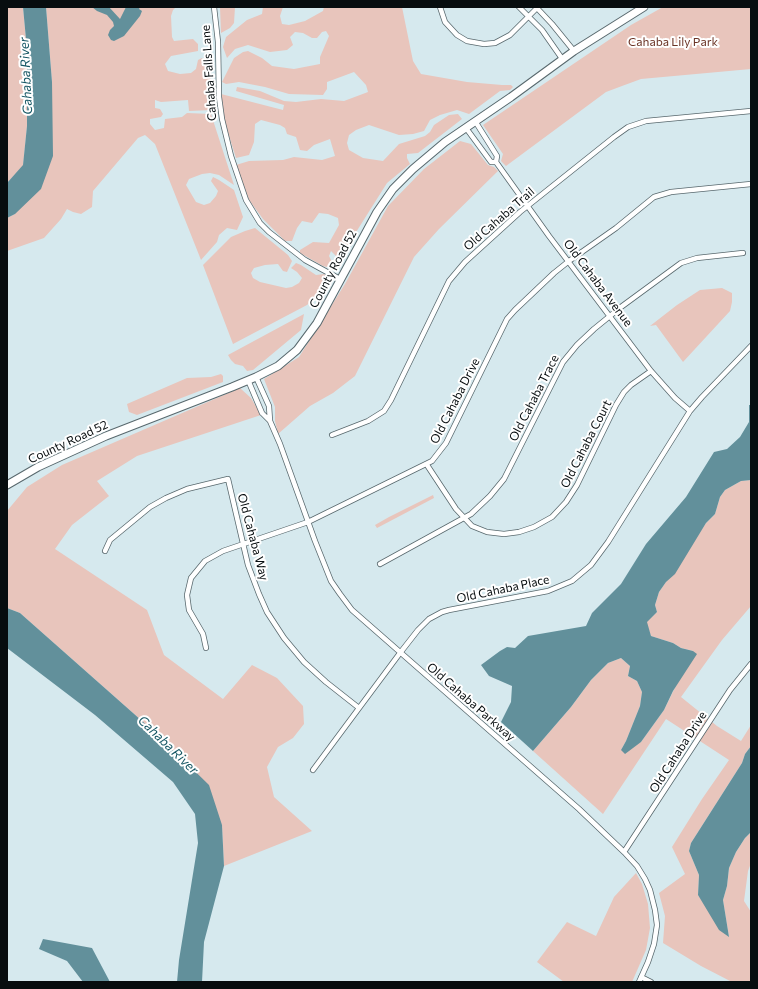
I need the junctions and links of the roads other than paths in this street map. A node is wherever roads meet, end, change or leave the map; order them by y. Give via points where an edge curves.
1 (214, 7) edge
2 (440, 7) edge
3 (519, 7) edge
4 (537, 7) edge
5 (644, 7) edge
6 (529, 17) junction
7 (574, 51) junction
8 (563, 60) junction
9 (751, 111) edge
10 (476, 121) junction
11 (466, 128) junction
12 (496, 162) junction
13 (751, 184) edge
14 (528, 205) junction
15 (742, 253) dead end
16 (569, 261) junction
17 (341, 278) junction
18 (610, 316) junction
19 (751, 346) edge
20 (651, 371) junction
21 (256, 377) junction
22 (248, 380) junction
23 (690, 411) junction
24 (270, 421) junction
25 (332, 436) dead end
26 (427, 465) junction
27 (7, 485) edge
28 (464, 518) junction
29 (308, 522) junction
30 (243, 544) junction
31 (104, 551) dead end
32 (380, 564) dead end
33 (206, 648) dead end
34 (400, 652) junction
35 (751, 664) edge
36 (359, 708) junction
37 (313, 770) dead end
38 (624, 852) junction
39 (640, 980) edge
40 (651, 982) edge

1 - 17 street, Cahaba Falls Lane via 219,48 219,97 222,119 246,200 260,223 269,232 316,266
2 - 6 street via 445,22 452,31 467,41 478,44 490,44 506,39
3 - 6 street
4 - 6 street
4 - 7 street
5 - 7 main road, County Road 52
6 - 8 street via 542,30
7 - 8 main road, County Road 52
8 - 10 main road, County Road 52
9 - 14 street, Old Cahaba Trail via 646,121 628,127
10 - 11 main road, County Road 52
10 - 12 street, Old Cahaba Avenue via 497,156
11 - 12 street, Old Cahaba Avenue via 491,162
11 - 17 main road, County Road 52 via 412,169 393,189 377,212
12 - 14 street, Old Cahaba Avenue
13 - 16 street, Old Cahaba Drive via 662,194 644,204 616,228
14 - 16 street, Old Cahaba Avenue
14 - 25 street, Old Cahaba Trail via 465,262 449,281 384,411 368,421
15 - 18 street, Old Cahaba Trace via 697,258 681,263
16 - 18 street, Old Cahaba Avenue
16 - 26 street, Old Cahaba Drive via 510,315 446,443
17 - 21 main road, County Road 52 via 317,323 297,350 278,366
18 - 20 street, Old Cahaba Avenue
18 - 28 street, Old Cahaba Trace via 568,355 504,479 480,507
19 - 23 street, Old Cahaba Place
20 - 23 street, Old Cahaba Avenue
20 - 28 street, Old Cahaba Court via 624,392 573,493 552,517 519,532 504,534 477,528
21 - 22 main road, County Road 52
21 - 24 street, Old Cahaba Parkway via 269,406
22 - 24 street, Old Cahaba Parkway via 262,413
22 - 27 main road, County Road 52 via 106,436 38,467
23 - 34 street, Old Cahaba Place via 608,542 586,569 565,584 548,591 442,612 424,624
24 - 29 street, Old Cahaba Parkway
26 - 28 street, Old Cahaba Court
26 - 29 street, Old Cahaba Drive
28 - 32 street, Old Cahaba Trace
29 - 30 street, Old Cahaba Drive
29 - 34 street, Old Cahaba Parkway via 331,581 340,594 352,610
30 - 31 street, Old Cahaba Way via 228,479 187,489 150,507 110,540
30 - 33 street, Old Cahaba Drive via 205,561 191,578 187,594 189,610 203,634
30 - 36 street, Old Cahaba Way via 259,594 284,638 326,682
34 - 36 street, Old Cahaba Place
34 - 38 street, Old Cahaba Parkway via 579,809
35 - 38 street, Old Cahaba Drive via 730,690
36 - 37 street, Old Cahaba Place
38 - 39 street, Old Cahaba Parkway via 637,866 650,890 657,925 654,944
39 - 40 street

